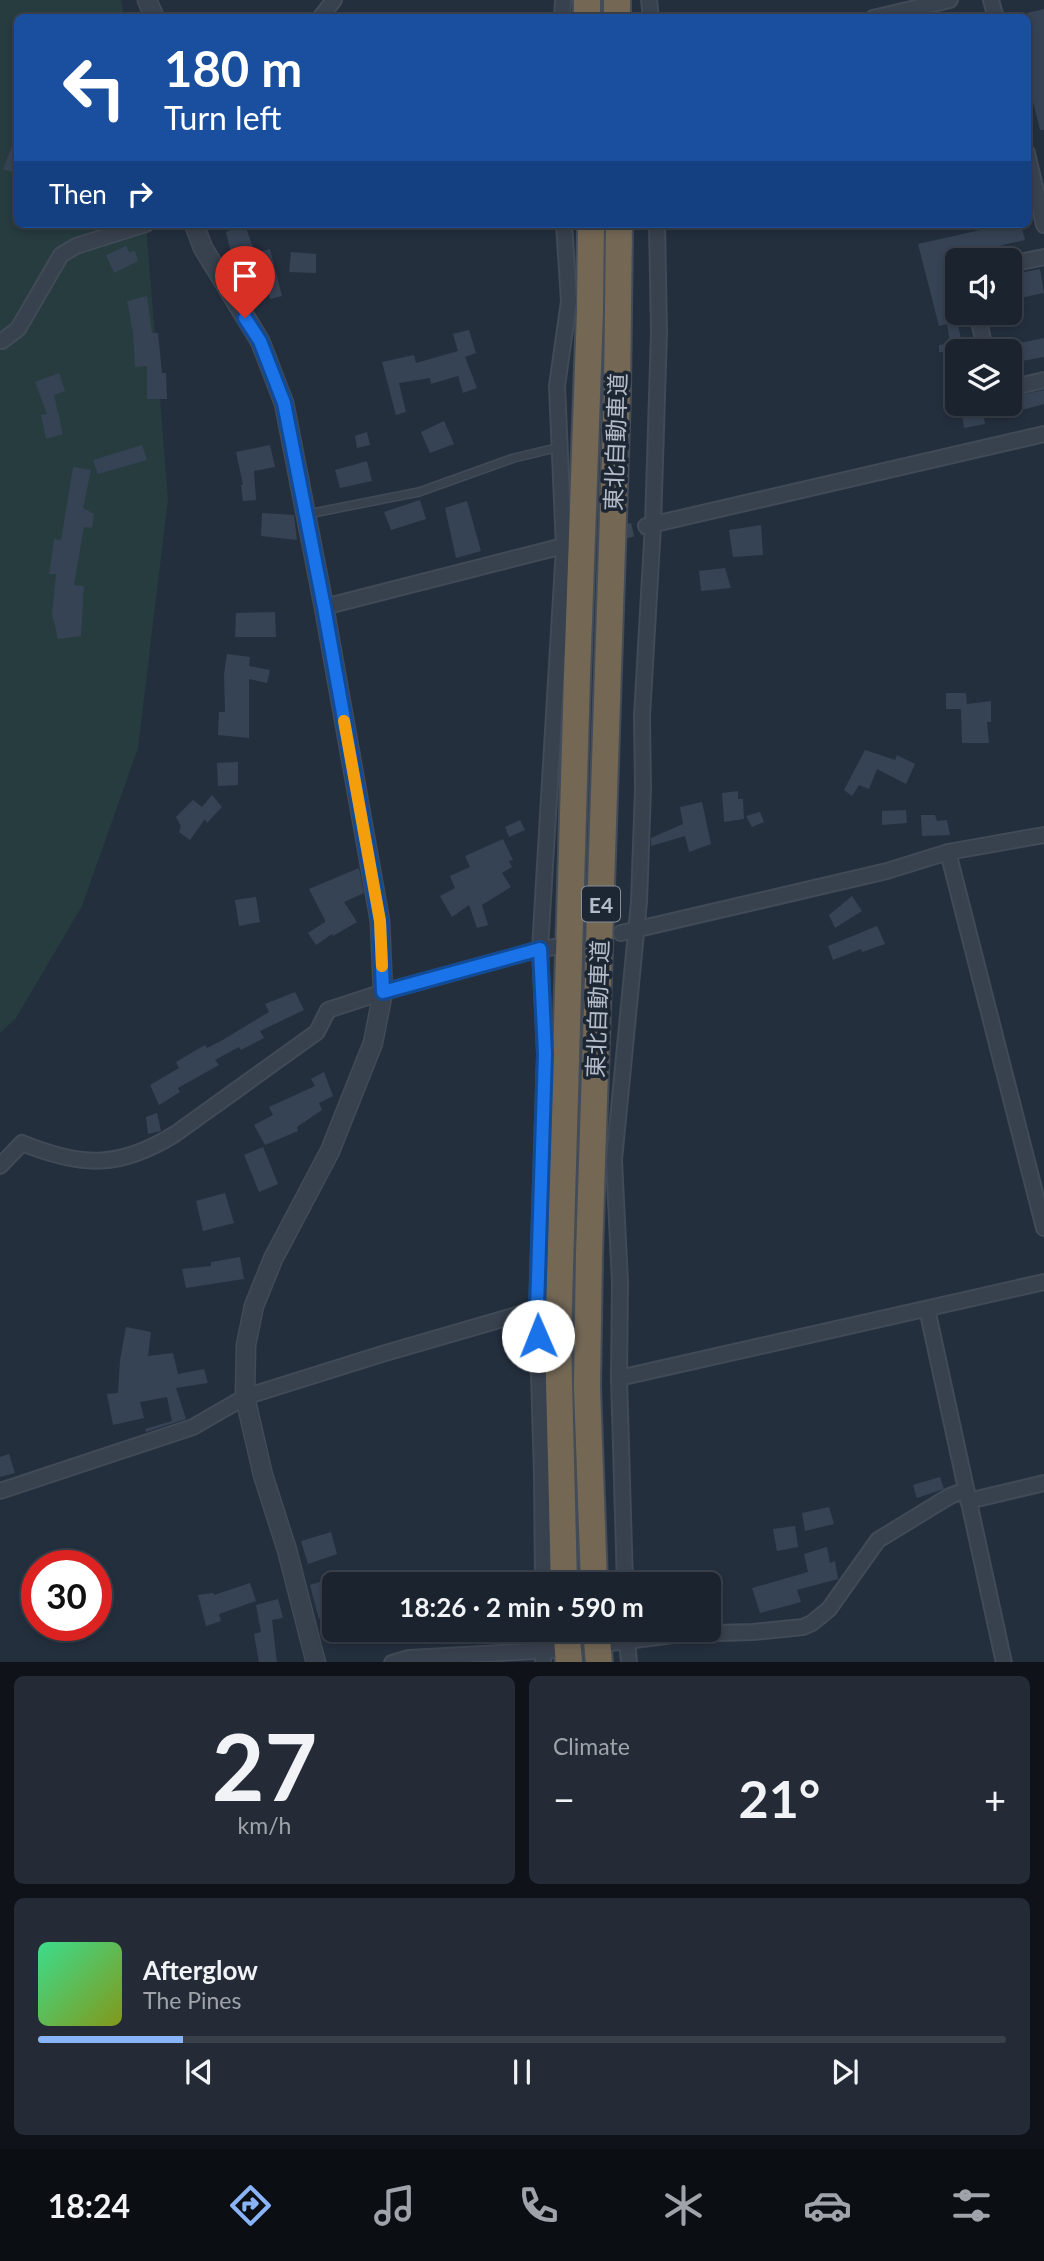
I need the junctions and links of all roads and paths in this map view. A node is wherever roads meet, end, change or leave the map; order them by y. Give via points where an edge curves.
1 (334, 0) edge
2 (950, 0) edge
3 (323, 14) edge
4 (890, 14) edge
5 (1031, 170) edge
6 (1044, 225) edge
7 (133, 228) edge
8 (196, 228) edge
9 (564, 228) edge
10 (591, 228) edge
11 (619, 228) edge
12 (657, 228) edge
13 (1044, 257) edge
14 (1022, 262) edge
15 (0, 340) edge
16 (1044, 380) edge
17 (1022, 385) edge
18 (1044, 434) edge
19 (561, 447) junction
20 (306, 514) junction
21 (649, 526) junction
22 (568, 545) junction
23 (324, 607) junction
24 (1044, 835) edge
25 (948, 852) junction
26 (629, 931) junction
27 (555, 947) dead end
28 (540, 949) junction
29 (383, 992) junction
30 (0, 1166) edge
31 (1044, 1228) edge
32 (1044, 1282) edge
33 (537, 1309) junction
34 (927, 1309) junction
35 (619, 1378) junction
36 (245, 1397) junction
37 (1044, 1483) edge
38 (0, 1491) edge
39 (967, 1495) junction
40 (542, 1572) edge
41 (564, 1572) edge
42 (594, 1572) edge
43 (625, 1572) edge
44 (721, 1633) edge
45 (627, 1642) edge
46 (555, 1651) edge
47 (316, 1662) edge
48 (392, 1662) edge
49 (629, 1662) edge
50 (1004, 1662) edge

1 - 3 street
2 - 4 street
5 - 6 street
7 - 15 street via 61,255 18,329
8 - 20 street via 260,341 284,403
9 - 19 street via 569,301 557,386
10 - 41 highway, 東北自動車道 / E4 via 558,1339
11 - 42 highway, 東北自動車道 / E4 via 588,1281
12 - 21 street via 659,332
13 - 14 street
16 - 17 street
18 - 21 street
19 - 20 lane via 514,458 419,492
19 - 22 street
20 - 23 street
21 - 26 street via 639,902
22 - 23 street
22 - 28 street
23 - 29 street via 380,921
24 - 25 street
25 - 26 street via 887,871
25 - 31 street
26 - 35 street via 614,1160
27 - 28 street
28 - 29 street
28 - 33 street via 545,1054
29 - 30 street via 328,1010 317,1032 154,1147 124,1159 91,1162 52,1156 22,1143
29 - 36 street via 373,1044 346,1115 273,1259 254,1307 246,1345
32 - 34 street
33 - 36 street
33 - 40 street
34 - 35 street
34 - 39 street
35 - 43 street
36 - 38 street via 193,1427
36 - 47 street
37 - 39 street
39 - 44 street via 950,1496 878,1541 829,1609 812,1623
39 - 50 street
45 - 49 street
46 - 48 street

